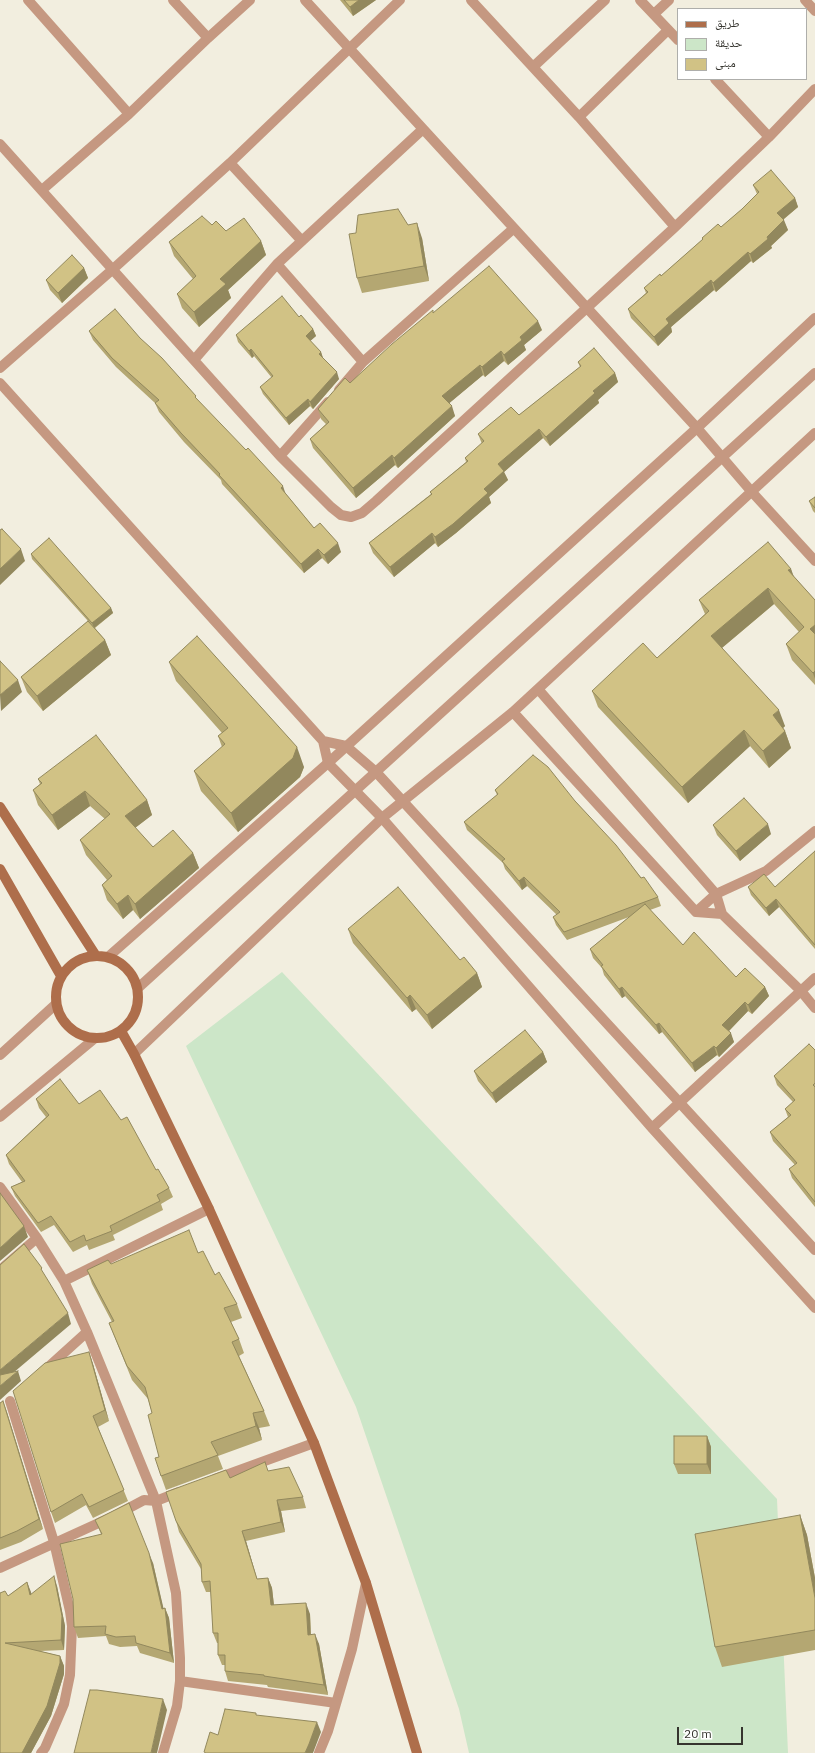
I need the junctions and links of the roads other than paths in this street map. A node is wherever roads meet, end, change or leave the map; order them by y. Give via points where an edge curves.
1 (28, 0) edge
2 (173, 0) edge
3 (250, 0) edge
4 (305, 0) edge
5 (400, 0) edge
6 (471, 0) edge
7 (605, 0) edge
8 (640, 0) edge
9 (669, 0) edge
10 (804, 0) edge
11 (815, 11) edge
12 (654, 14) junction
13 (668, 30) junction
14 (208, 38) junction
15 (677, 39) edge
16 (348, 48) junction
17 (533, 67) junction
18 (715, 80) edge
19 (815, 89) edge
20 (129, 114) junction
21 (579, 117) junction
22 (423, 129) junction
23 (769, 137) junction
24 (0, 144) edge
25 (230, 163) junction
26 (42, 190) junction
27 (675, 227) junction
28 (513, 229) junction
29 (302, 241) junction
30 (277, 264) junction
31 (112, 270) junction
32 (587, 307) junction
33 (815, 318) edge
34 (194, 360) junction
35 (363, 362) junction
36 (0, 368) edge
37 (815, 373) edge
38 (0, 383) edge
39 (697, 428) junction
40 (815, 433) edge
41 (280, 456) junction
42 (723, 458) junction
43 (751, 491) junction
44 (815, 561) edge
45 (538, 689) junction
46 (513, 712) junction
47 (323, 741) junction
48 (346, 746) junction
49 (328, 763) junction
50 (376, 772) junction
51 (356, 791) junction
52 (404, 801) junction
53 (0, 807) edge
54 (382, 818) junction
55 (815, 831) edge
56 (0, 869) edge
57 (716, 894) junction
58 (696, 912) junction
59 (722, 914) junction
60 (96, 956) junction
61 (108, 957) junction
62 (61, 976) junction
63 (815, 978) edge
64 (138, 988) junction
65 (800, 991) junction
66 (56, 1004) junction
67 (815, 1008) edge
68 (121, 1031) junction
69 (94, 1039) junction
70 (134, 1054) junction
71 (0, 1055) edge
72 (680, 1102) junction
73 (0, 1117) edge
74 (652, 1128) junction
75 (0, 1187) edge
76 (210, 1209) junction
77 (37, 1238) junction
78 (815, 1250) edge
79 (0, 1270) edge
80 (64, 1281) junction
81 (815, 1308) edge
82 (87, 1332) junction
83 (40, 1375) edge
84 (0, 1409) edge
85 (314, 1443) junction
86 (206, 1482) edge
87 (192, 1488) edge
88 (156, 1501) junction
89 (54, 1542) junction
90 (0, 1568) edge
91 (366, 1583) junction
92 (180, 1681) junction
93 (336, 1703) junction
94 (41, 1753) edge
95 (163, 1753) edge
96 (319, 1753) edge
97 (417, 1753) edge

1 - 20 street
2 - 14 street
3 - 14 street
4 - 16 street
5 - 16 street
6 - 17 street
7 - 17 street
8 - 12 street
9 - 12 street
10 - 11 street
12 - 13 street
13 - 15 street
13 - 21 street
14 - 20 street
16 - 22 street
16 - 25 street
17 - 21 street
18 - 23 street
19 - 23 street
20 - 26 street
21 - 27 street
22 - 28 street
22 - 29 street
23 - 27 street
24 - 26 street
25 - 29 street
25 - 31 street
26 - 31 street
27 - 32 street
28 - 32 street
28 - 35 street
29 - 30 street
30 - 34 street
30 - 35 street
31 - 34 street
31 - 36 street
32 - 39 street
32 - 41 street via 362,513 351,517 341,515
33 - 39 street
34 - 41 street
35 - 41 street
37 - 42 street
38 - 47 street
39 - 42 street
39 - 48 street
40 - 43 street
42 - 43 street
42 - 50 street
43 - 44 street
43 - 45 street
45 - 46 street
45 - 57 street
46 - 52 street
46 - 58 street
47 - 48 street
47 - 49 street
48 - 49 street
48 - 50 street
49 - 51 street
49 - 61 street
50 - 51 street
50 - 52 street
51 - 54 street
51 - 64 street
52 - 54 street
52 - 72 street
53 - 60 main road
54 - 70 street
54 - 74 street
55 - 57 street via 766,871
56 - 62 main road
57 - 58 street
57 - 59 street
58 - 59 street
59 - 65 street
60 - 61 main road
60 - 62 main road via 82,958 70,965
61 - 64 main road via 127,968
62 - 66 main road via 57,985
63 - 65 street
64 - 68 main road via 136,1012 130,1023
65 - 67 street
65 - 72 street
66 - 69 main road via 60,1017 69,1028 81,1036
66 - 71 street
68 - 69 main road via 108,1037
68 - 70 main road
69 - 73 street
70 - 76 main road
72 - 74 street
72 - 78 street
74 - 81 street
75 - 77 street
76 - 80 street
76 - 85 main road
77 - 79 street
77 - 80 street
80 - 82 street
82 - 83 street
82 - 88 street
84 - 89 street via 13,1399
85 - 86 street
85 - 91 main road
87 - 88 street
88 - 89 street via 144,1500
88 - 92 street via 176,1593
89 - 90 street
89 - 94 street via 70,1611 72,1649 64,1704
91 - 93 street via 352,1649
91 - 97 main road
92 - 93 street
92 - 95 street via 177,1706
93 - 96 street

